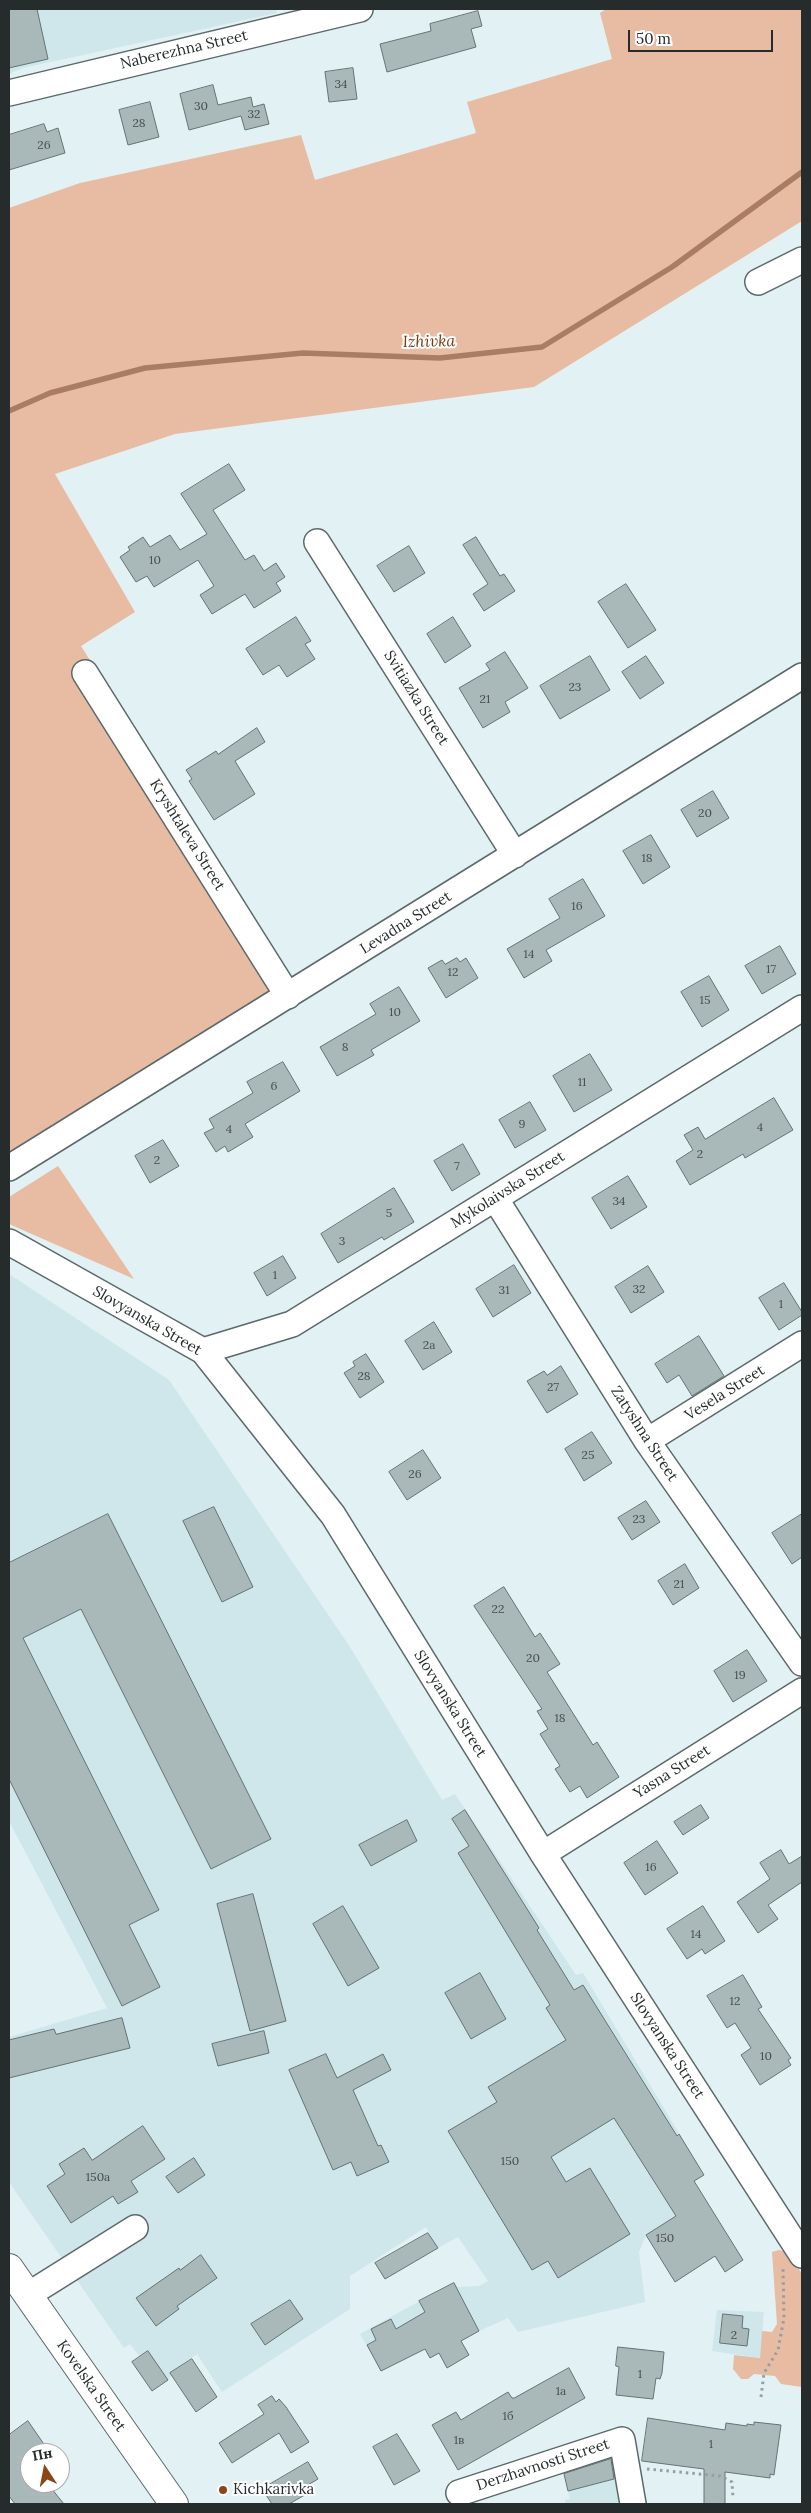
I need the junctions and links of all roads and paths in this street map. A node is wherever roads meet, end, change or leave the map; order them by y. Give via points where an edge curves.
1 (360, 9) edge
2 (9, 93) edge
3 (802, 260) edge
4 (758, 282) dead end
5 (317, 542) dead end
6 (85, 673) dead end
7 (802, 676) edge
8 (515, 855) junction
9 (288, 996) junction
10 (802, 1008) edge
11 (9, 1168) edge
12 (495, 1198) junction
13 (9, 1242) edge
14 (802, 1344) edge
15 (203, 1351) junction
16 (647, 1441) junction
17 (802, 1663) edge
18 (802, 1690) edge
19 (543, 1854) junction
20 (135, 2228) dead end
21 (793, 2257) edge
22 (9, 2268) edge
23 (28, 2295) junction
24 (761, 2397) dead end
25 (629, 2470) junction
26 (459, 2493) dead end
27 (733, 2498) dead end
28 (174, 2504) edge
29 (634, 2504) edge

1 - 2 street, Naberezhna Street
3 - 4 street
5 - 8 street, Svitiazka Street
6 - 9 street, Kryshtaleva Street
7 - 8 street, Levadna Street
8 - 9 street, Levadna Street
9 - 11 street, Levadna Street
10 - 12 street, Mykolaivska Street
12 - 15 street, Mykolaivska Street via 292,1324
12 - 16 street, Zatyshna Street
13 - 15 street, Slovyanska Street
14 - 16 street, Vesela Street
15 - 19 street, Slovyanska Street via 333,1515
16 - 17 street, Zatyshna Street
18 - 19 street, Yasna Street
19 - 21 street, Slovyanska Street
20 - 23 street
21 - 24 path via 778,2350 764,2372
22 - 23 main road, Kovelska Street
23 - 28 main road, Kovelska Street
25 - 26 street, Derzhavnosti Street via 622,2440
25 - 27 path via 667,2470 720,2476 732,2482
25 - 29 street, Derzhavnosti Street

